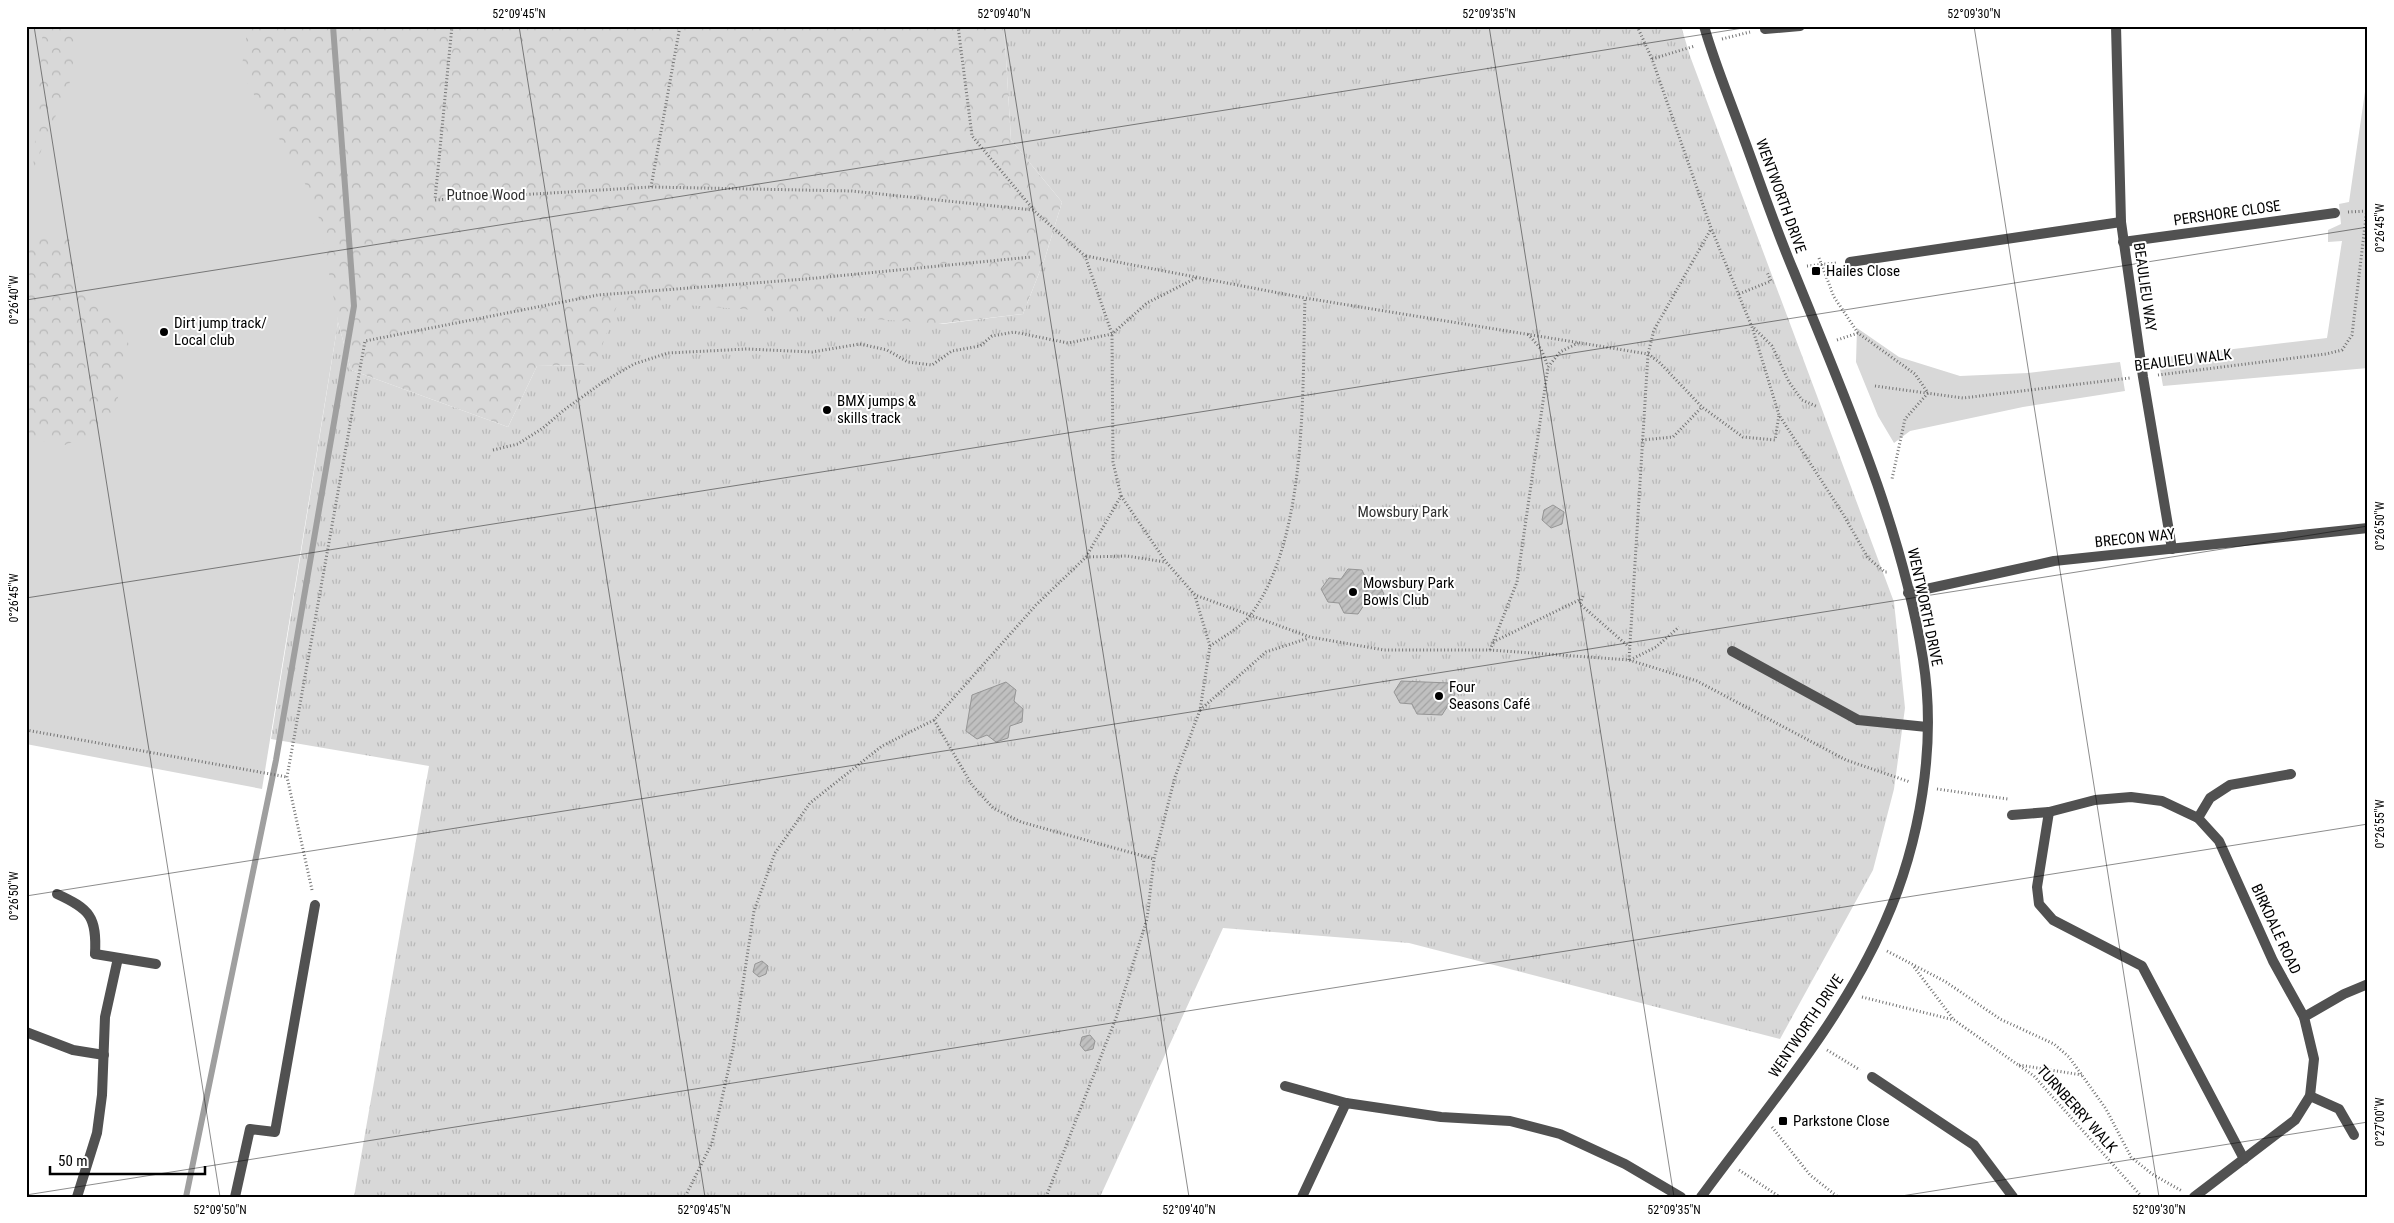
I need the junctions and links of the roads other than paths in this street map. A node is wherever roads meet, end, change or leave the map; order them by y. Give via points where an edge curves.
1 (1704, 26) edge
2 (1800, 26) edge
3 (2116, 26) edge
4 (1765, 29) dead end
5 (2335, 213) dead end
6 (2121, 222) junction
7 (2123, 242) junction
8 (1850, 262) road end
9 (2368, 528) edge
10 (2172, 549) junction
11 (1908, 593) junction
12 (1732, 651) dead end
13 (1927, 727) junction
14 (2291, 774) dead end
15 (2048, 812) junction
16 (2012, 815) road end
17 (2198, 818) junction
18 (57, 894) dead end
19 (315, 905) road end
20 (118, 958) junction
21 (156, 964) dead end
22 (2368, 984) edge
23 (2304, 1017) junction
24 (26, 1032) edge
25 (104, 1055) junction
26 (1872, 1077) road end
27 (1285, 1086) dead end
28 (2310, 1096) junction
29 (1346, 1103) junction
30 (2354, 1135) dead end
31 (2244, 1159) junction
32 (2190, 1194) edge
33 (77, 1197) edge
34 (235, 1197) edge
35 (1302, 1197) edge
36 (1681, 1197) edge
37 (1701, 1197) edge
38 (2013, 1197) edge

1 - 11 street, WENTWORTH DRIVE via 1792,267 1855,422 1884,506
2 - 4 street
3 - 6 street, BEAULIEU WAY
5 - 7 street, PERSHORE CLOSE
6 - 7 street, BEAULIEU WAY
6 - 8 street
7 - 10 street, BEAULIEU WAY
9 - 10 street, BRECON WAY
10 - 11 street, BRECON WAY via 2054,561
11 - 13 street, WENTWORTH DRIVE via 1924,661
12 - 13 street via 1858,720
13 - 37 street, WENTWORTH DRIVE via 1923,786 1912,848 1886,922 1849,993 1816,1043
14 - 17 street via 2230,785 2210,798
15 - 16 street, BIRKDALE ROAD
15 - 17 street, BIRKDALE ROAD via 2094,800 2131,797 2162,801
15 - 31 street via 2037,887 2039,904 2053,920 2142,966
17 - 23 street, BIRKDALE ROAD via 2219,841 2273,961
18 - 20 street via 82,906 96,930 95,954
19 - 34 street via 275,1132 250,1129
20 - 21 street
20 - 25 street via 105,1017
22 - 23 street
23 - 28 street, BIRKDALE ROAD via 2314,1059
24 - 25 street via 73,1050
25 - 33 street via 97,1133
26 - 38 street via 1974,1145
27 - 29 street
28 - 30 street via 2338,1109
28 - 31 street, BIRKDALE ROAD via 2295,1120
29 - 35 street
29 - 36 street via 1441,1117 1510,1121 1560,1134 1625,1164
31 - 32 street, BIRKDALE ROAD

